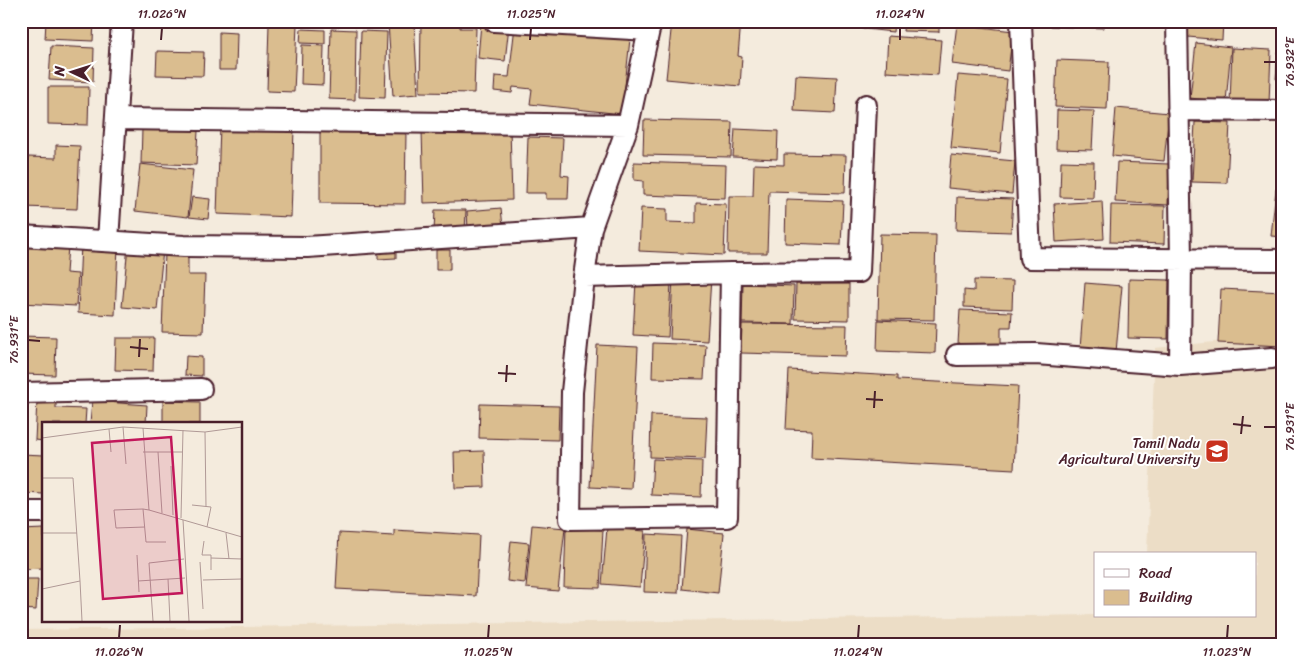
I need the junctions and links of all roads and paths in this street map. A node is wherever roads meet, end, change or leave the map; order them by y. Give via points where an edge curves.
1 (122, 21) edge
2 (494, 21) edge
3 (1021, 21) edge
4 (1177, 21) edge
5 (651, 26) edge
6 (866, 105) dead end
7 (1178, 110) junction
8 (1283, 111) edge
9 (116, 119) junction
10 (628, 125) junction
11 (591, 228) junction
12 (21, 236) edge
13 (108, 241) junction
14 (1181, 259) junction
15 (1283, 260) edge
16 (731, 272) junction
17 (584, 277) junction
18 (956, 356) dead end
19 (1272, 358) dead end
20 (1180, 365) junction
21 (201, 389) dead end
22 (21, 393) edge
23 (21, 512) edge
24 (42, 512) edge

1 - 9 street
2 - 5 street
3 - 14 street via 1030,258
4 - 7 street
5 - 10 street
6 - 16 street via 859,272
7 - 8 street
7 - 14 street
9 - 10 street
9 - 13 street
10 - 11 street
11 - 13 street via 307,247 184,246
11 - 17 street
12 - 13 street
14 - 15 street
14 - 20 street
16 - 17 street
16 - 17 street via 727,517 570,518 572,392
18 - 20 street via 1036,354
19 - 20 street
21 - 22 street
23 - 24 street

